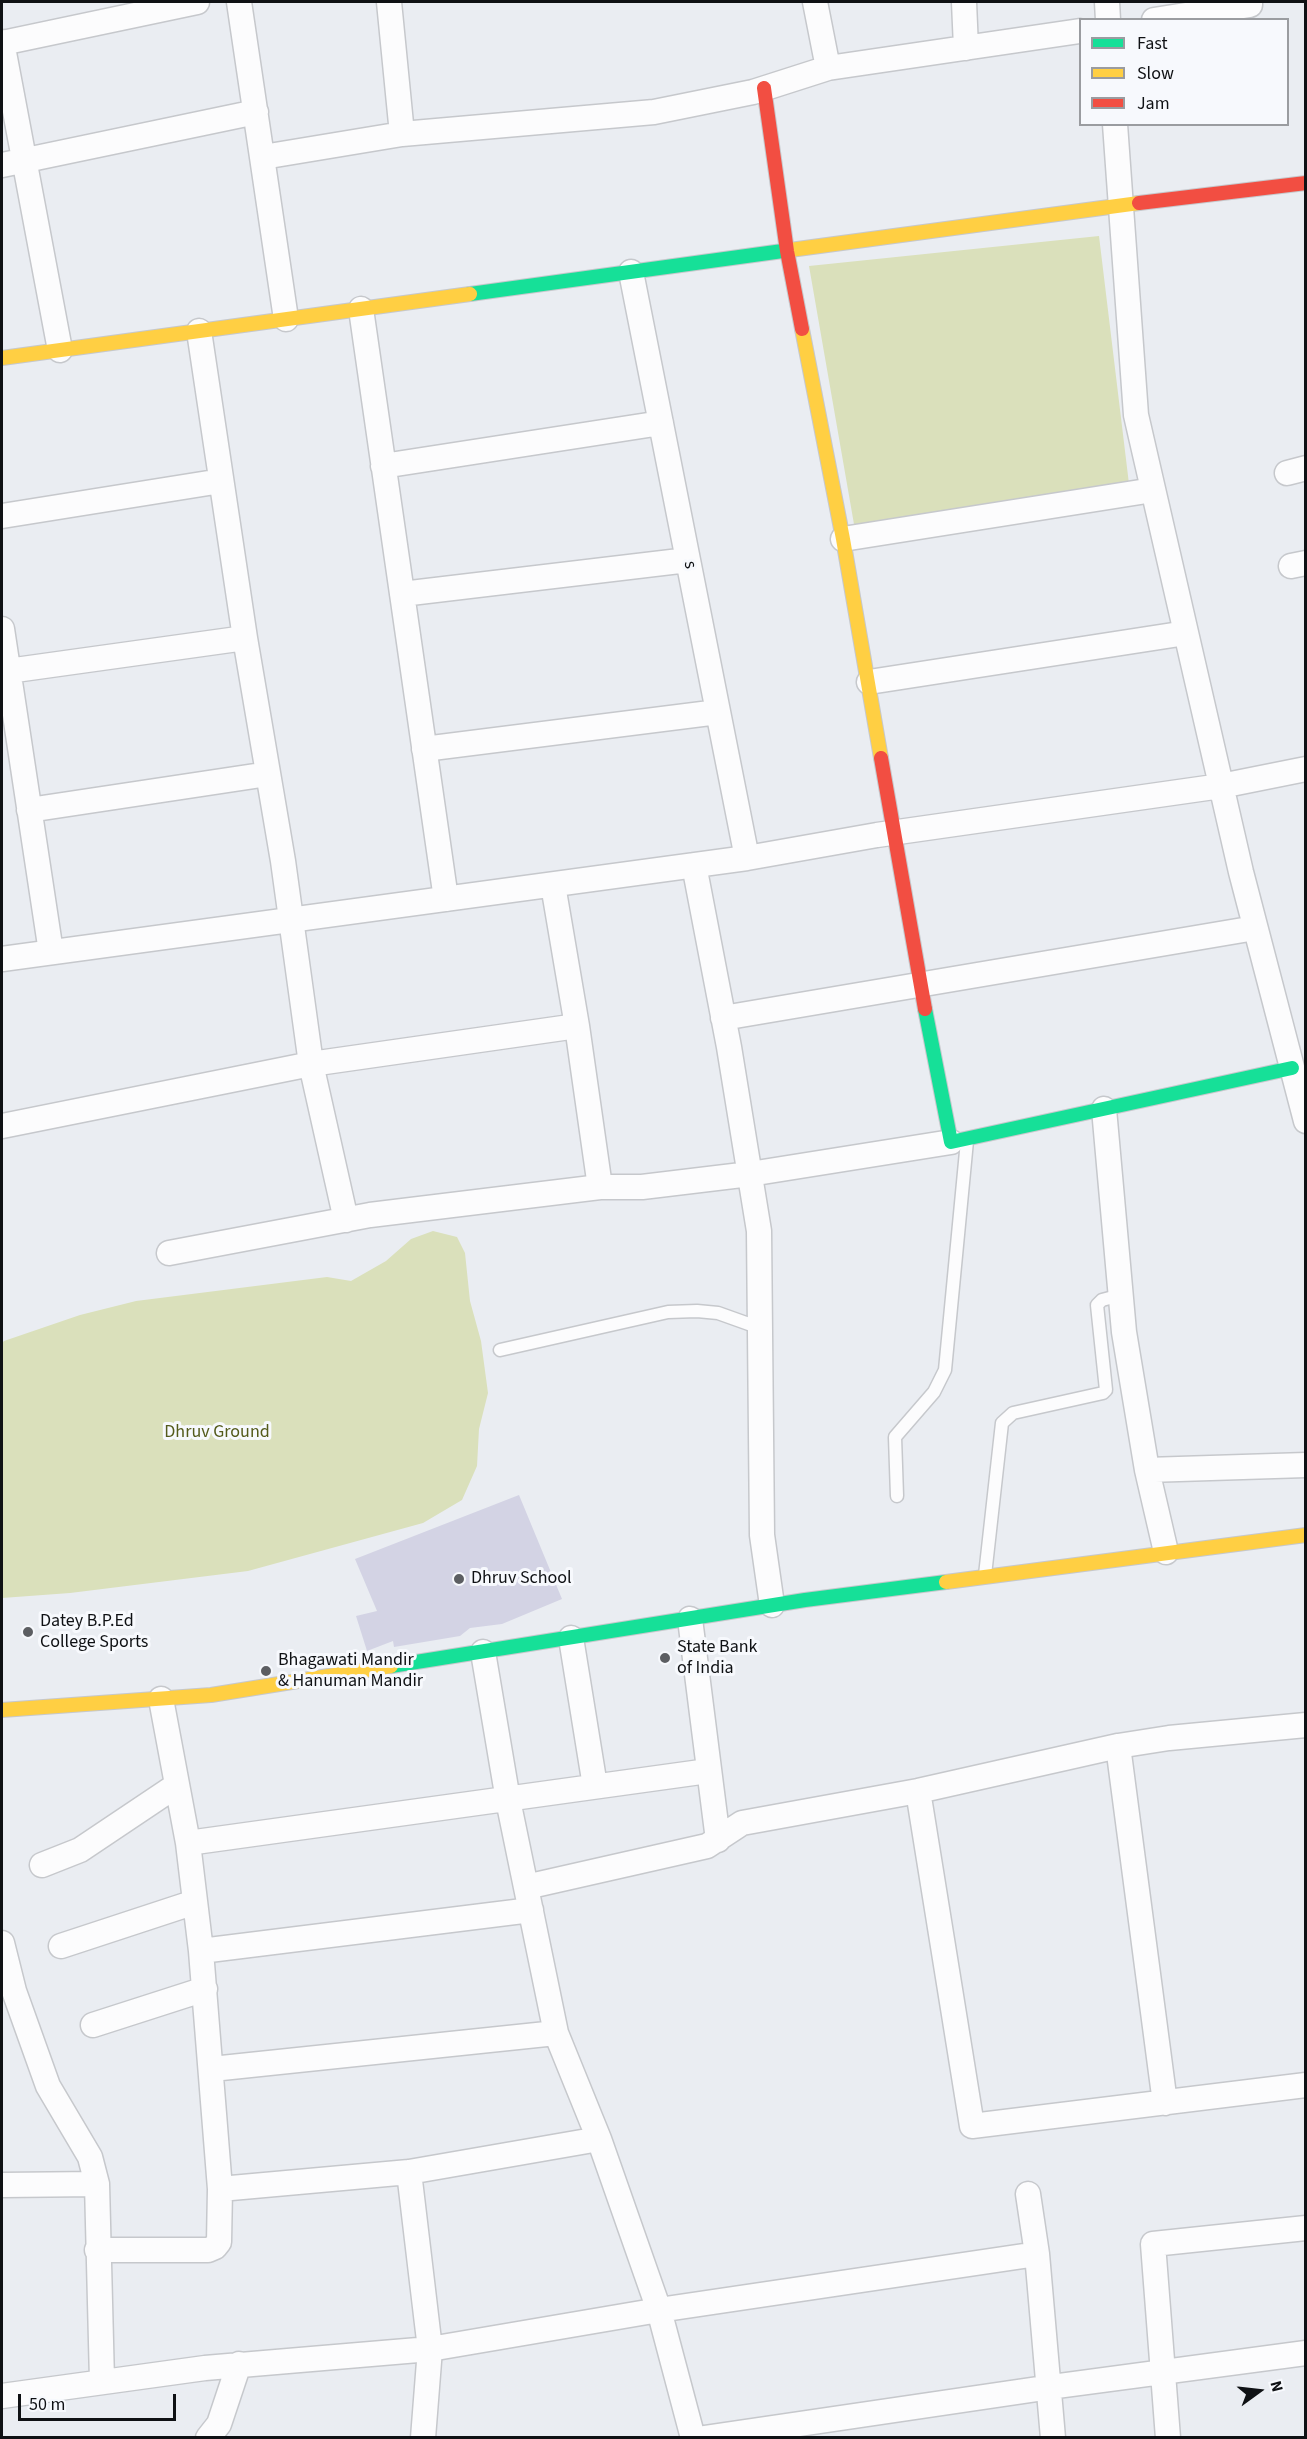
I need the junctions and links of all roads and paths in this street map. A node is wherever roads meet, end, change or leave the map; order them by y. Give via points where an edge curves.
1 (197, 2) edge
2 (239, 2) edge
3 (389, 2) edge
4 (814, 2) edge
5 (964, 2) edge
6 (1107, 2) edge
7 (1250, 2) edge
8 (1108, 18) edge
9 (1167, 18) edge
10 (1079, 31) edge
11 (2, 42) edge
12 (966, 48) junction
13 (828, 68) junction
14 (764, 88) junction
15 (256, 112) junction
16 (1115, 126) edge
17 (402, 134) junction
18 (263, 157) junction
19 (13, 162) edge
20 (1305, 183) edge
21 (1121, 205) junction
22 (787, 250) junction
23 (631, 272) junction
24 (361, 309) junction
25 (286, 319) junction
26 (199, 331) junction
27 (60, 350) junction
28 (2, 358) edge
29 (661, 423) junction
30 (383, 466) junction
31 (221, 481) junction
32 (1153, 490) junction
33 (2, 516) edge
34 (843, 539) junction
35 (688, 560) junction
36 (402, 594) junction
37 (2, 629) edge
38 (1186, 633) junction
39 (245, 638) junction
40 (8, 671) junction
41 (869, 682) junction
42 (718, 712) junction
43 (424, 749) junction
44 (1305, 769) edge
45 (268, 774) junction
46 (1221, 786) junction
47 (29, 810) junction
48 (895, 832) junction
49 (747, 858) junction
50 (694, 865) junction
51 (553, 885) junction
52 (446, 899) junction
53 (290, 921) junction
54 (1255, 928) junction
55 (51, 952) junction
56 (2, 959) edge
57 (920, 984) junction
58 (723, 1018) junction
59 (577, 1026) junction
60 (311, 1064) junction
61 (1292, 1068) junction
62 (1104, 1109) junction
63 (1305, 1121) edge
64 (2, 1126) edge
65 (959, 1141) junction
66 (750, 1173) junction
67 (600, 1188) junction
68 (346, 1220) junction
69 (169, 1253) dead end
70 (1121, 1295) junction
71 (760, 1328) junction
72 (500, 1350) dead end
73 (1305, 1465) edge
74 (1147, 1470) junction
75 (897, 1496) dead end
76 (1305, 1535) edge
77 (1166, 1552) junction
78 (985, 1576) junction
79 (772, 1605) junction
80 (690, 1618) junction
81 (571, 1638) junction
82 (483, 1652) junction
83 (161, 1699) junction
84 (2, 1710) edge
85 (1305, 1725) edge
86 (1119, 1746) junction
87 (708, 1772) junction
88 (177, 1785) junction
89 (595, 1786) junction
90 (918, 1791) junction
91 (508, 1800) junction
92 (718, 1840) junction
93 (189, 1843) junction
94 (42, 1865) dead end
95 (526, 1887) junction
96 (195, 1902) junction
97 (531, 1910) junction
98 (2, 1942) edge
99 (61, 1946) dead end
100 (201, 1951) junction
101 (205, 1989) junction
102 (8, 1993) edge
103 (93, 2025) dead end
104 (556, 2033) junction
105 (212, 2070) junction
106 (1305, 2085) edge
107 (1165, 2103) junction
108 (599, 2139) junction
109 (409, 2172) junction
110 (97, 2184) junction
111 (2, 2185) edge
112 (220, 2189) junction
113 (1028, 2194) dead end
114 (1305, 2228) edge
115 (97, 2250) junction
116 (1037, 2254) junction
117 (660, 2310) junction
118 (430, 2349) junction
119 (1305, 2354) edge
120 (239, 2364) junction
121 (1163, 2372) junction
122 (102, 2381) junction
123 (1048, 2387) junction
124 (2, 2396) edge
125 (208, 2438) edge
126 (423, 2438) edge
127 (693, 2438) edge
128 (704, 2438) edge
129 (1053, 2438) edge
130 (1168, 2438) edge

1 - 11 street
2 - 15 street
3 - 17 street
4 - 13 street
5 - 12 street
6 - 8 street
7 - 9 street
10 - 12 street
11 - 19 street
12 - 13 street
13 - 14 street
14 - 17 street via 654,112
14 - 22 street
15 - 18 street
15 - 19 street
16 - 21 street
17 - 18 street
18 - 25 street
19 - 27 street
20 - 21 street
21 - 22 street
21 - 32 street via 1136,415
22 - 23 street
22 - 34 street
23 - 24 street
23 - 29 street, s
24 - 25 street
24 - 30 street
25 - 26 street
26 - 27 street
26 - 31 street
27 - 28 street
29 - 30 street
29 - 35 street, s
30 - 36 street
31 - 33 street
31 - 39 street
32 - 34 street
32 - 38 street
34 - 41 street
35 - 36 street
35 - 42 street, s
36 - 43 street
37 - 40 street
38 - 41 street
38 - 46 street
39 - 40 street
39 - 45 street
40 - 47 street
41 - 48 street
42 - 43 street
42 - 49 street, s
43 - 52 street
44 - 46 street
45 - 47 street
45 - 53 street
46 - 48 street
46 - 54 street
47 - 55 street
48 - 49 street
48 - 57 street
49 - 50 street
50 - 51 street
50 - 58 street
51 - 52 street
51 - 59 street
52 - 53 street
53 - 55 street
53 - 60 street
54 - 57 street
54 - 61 street
55 - 56 street
57 - 58 street
57 - 65 street
58 - 66 street
59 - 60 street
59 - 67 street
60 - 64 street
60 - 68 street
61 - 62 street
61 - 63 street
62 - 65 street
62 - 70 street
65 - 66 street
65 - 75 lane via 945,1370 934,1392 895,1437
66 - 67 street
66 - 71 street via 759,1231
67 - 68 street
68 - 69 street
70 - 74 street
70 - 78 lane via 1096,1305 1106,1390 1013,1413 1002,1423
71 - 72 lane via 718,1313 668,1312
71 - 79 street via 762,1535
73 - 74 street
74 - 77 street
76 - 77 street
77 - 78 street
78 - 79 street
79 - 80 street
80 - 81 street
80 - 87 street
81 - 82 street
81 - 89 street
82 - 83 street via 211,1695
82 - 91 street
83 - 84 street
83 - 88 street
85 - 86 street
86 - 90 street
86 - 107 street
87 - 89 street
87 - 92 street
88 - 93 street
88 - 94 street via 80,1850
89 - 91 street
90 - 92 street via 742,1822
90 - 107 street via 972,2126
91 - 93 street
91 - 95 street
92 - 95 street via 707,1846
93 - 96 street
95 - 97 street
96 - 99 street
96 - 100 street
97 - 100 street
97 - 104 street
98 - 102 street
100 - 101 street
101 - 103 street
101 - 105 street
102 - 110 street via 48,2086 90,2157
104 - 105 street
104 - 108 street
105 - 112 street
106 - 107 street
108 - 109 street
108 - 117 street
109 - 112 street
109 - 118 street
110 - 111 street
110 - 115 street
112 - 115 street via 219,2242 215,2247
113 - 116 street
114 - 121 street via 1152,2244
115 - 122 street
116 - 117 street
116 - 123 street
117 - 118 street
117 - 127 street
118 - 120 street
118 - 126 street
119 - 121 street
120 - 122 street
120 - 125 street via 219,2424
121 - 123 street
121 - 130 street
122 - 124 street
123 - 128 street
123 - 129 street

